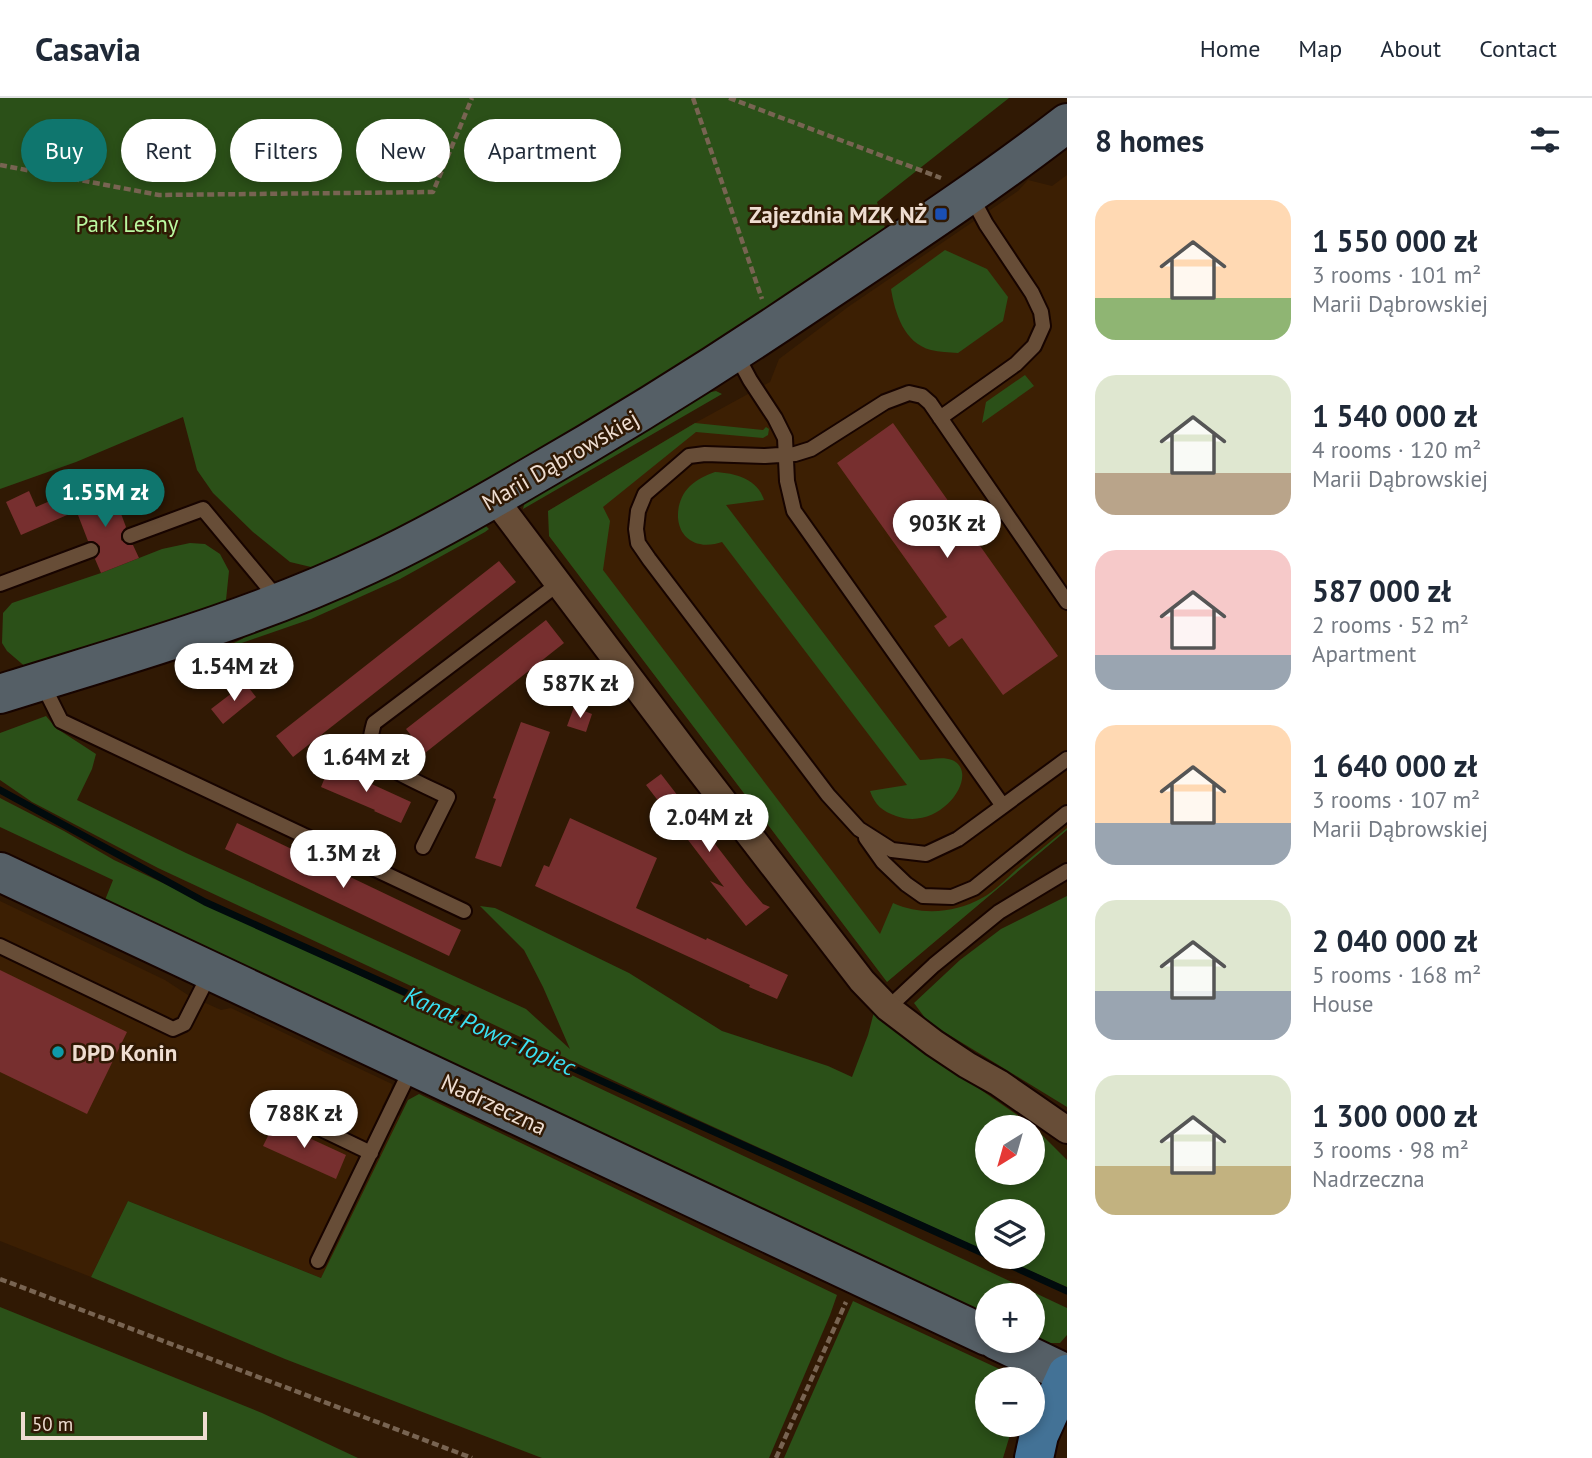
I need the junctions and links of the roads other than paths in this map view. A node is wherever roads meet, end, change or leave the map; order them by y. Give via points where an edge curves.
1 (1067, 124) edge
2 (956, 186) junction
3 (736, 353) junction
4 (940, 418) junction
5 (786, 455) junction
6 (494, 498) junction
7 (130, 536) dead end
8 (92, 550) dead end
9 (0, 584) edge
10 (558, 584) junction
11 (1067, 602) edge
12 (281, 603) junction
13 (42, 681) junction
14 (0, 694) edge
15 (1067, 760) edge
16 (1003, 806) junction
17 (1067, 813) edge
18 (859, 829) junction
19 (423, 847) dead end
20 (1067, 871) edge
21 (0, 873) edge
22 (464, 911) dead end
23 (0, 946) edge
24 (211, 971) junction
25 (888, 1009) junction
26 (412, 1066) junction
27 (273, 1106) dead end
28 (1067, 1130) edge
29 (371, 1153) junction
30 (318, 1261) dead end
31 (975, 1330) edge
32 (1023, 1353) edge
33 (1067, 1374) edge
34 (1034, 1458) edge

1 - 2 street, Marii Dąbrowskiej via 1021,159
2 - 3 street, Marii Dąbrowskiej
2 - 4 lane via 1032,293 1043,326 1034,346 1016,363
3 - 5 lane via 785,438
3 - 6 street, Marii Dąbrowskiej
4 - 5 lane via 922,396 909,393 885,402 811,449
4 - 11 lane
5 - 16 lane via 794,511
5 - 18 lane via 689,456 645,494 638,511 638,542 828,795
6 - 10 street
6 - 12 street, Marii Dąbrowskiej via 370,564
7 - 12 lane via 203,509
8 - 9 lane
10 - 19 lane via 374,723 370,741 375,756 448,797
10 - 25 street
12 - 13 street, Marii Dąbrowskiej
13 - 14 street, Marii Dąbrowskiej
13 - 22 lane via 61,721
15 - 16 lane
16 - 18 lane via 926,854 891,850
17 - 18 lane via 974,888 952,897 923,896 906,884
20 - 25 lane via 999,912
21 - 24 street, Nadrzeczna
23 - 24 lane via 173,1029 184,1024
24 - 26 street, Nadrzeczna
25 - 28 street
26 - 29 lane
26 - 31 street, Nadrzeczna
27 - 29 lane
29 - 30 lane
32 - 33 street
33 - 34 main road via 1039,1435

